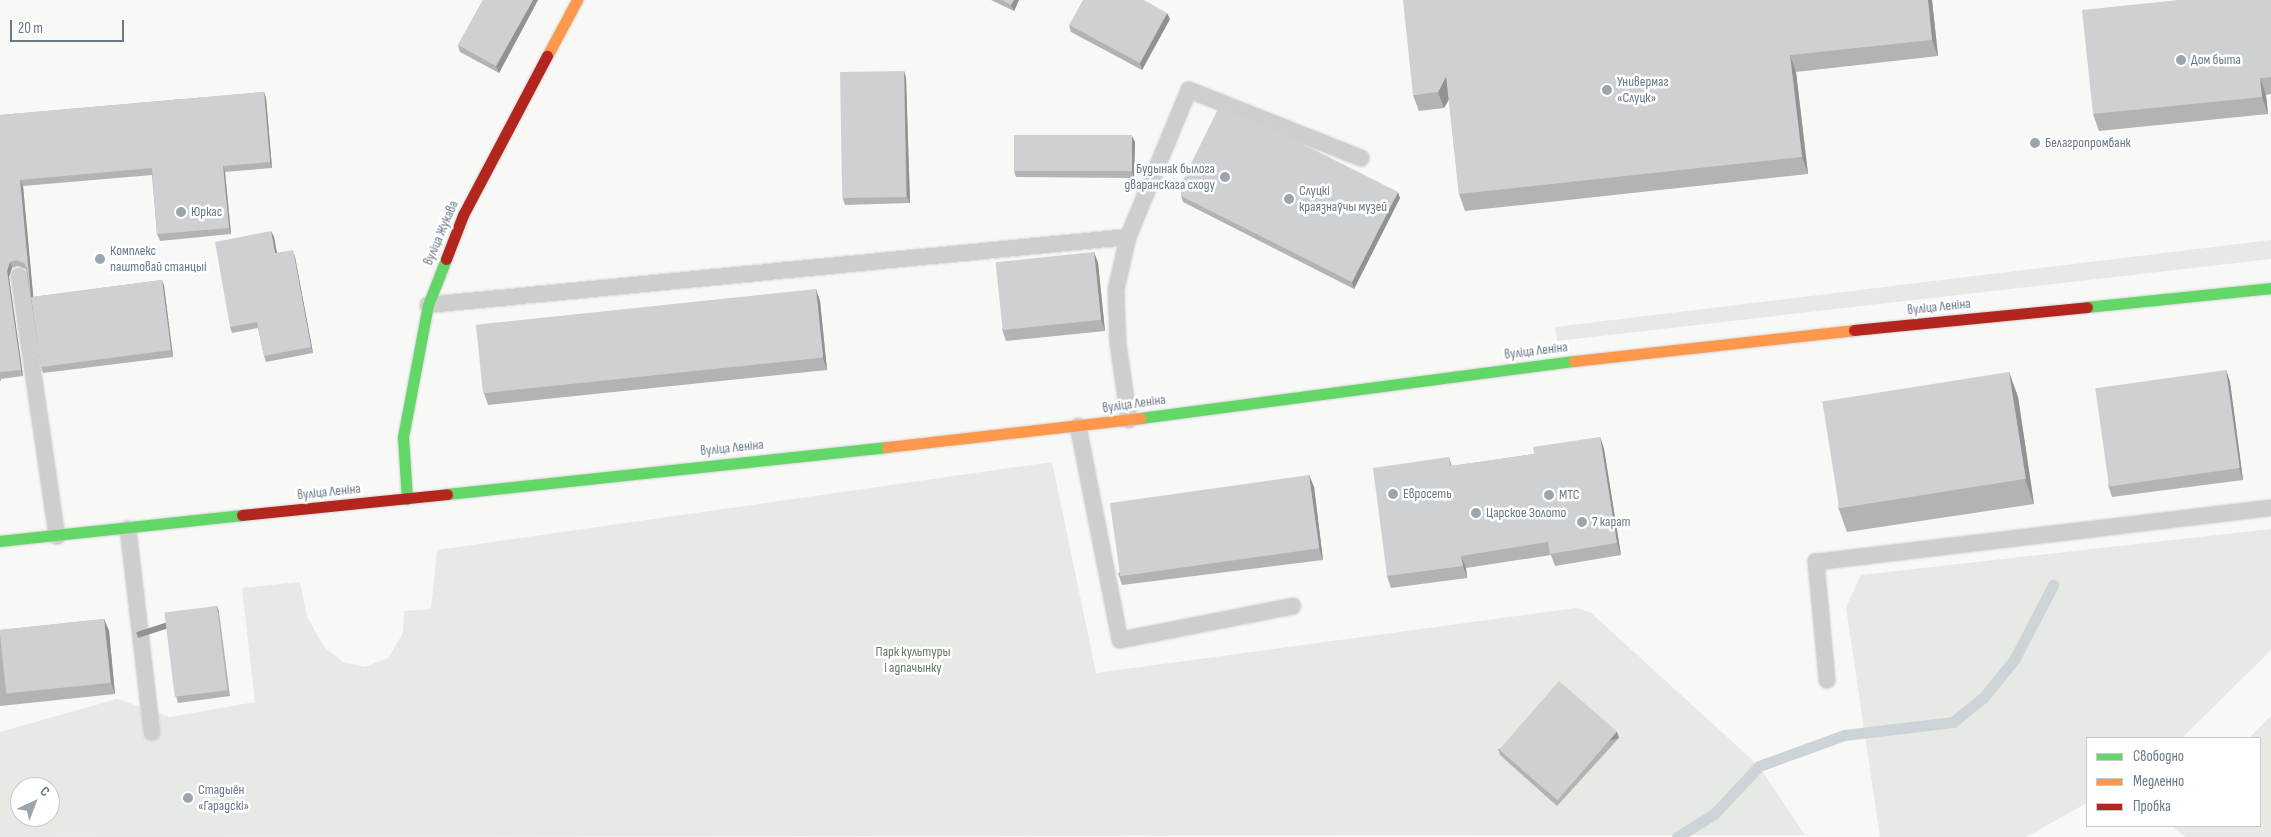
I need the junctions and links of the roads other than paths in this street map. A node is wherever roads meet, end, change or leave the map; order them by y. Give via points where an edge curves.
1 (576, 0) edge
2 (1361, 158) dead end
3 (1128, 237) junction
4 (19, 276) dead end
5 (2271, 288) edge
6 (428, 305) junction
7 (1129, 420) junction
8 (1078, 426) junction
9 (407, 499) junction
10 (2271, 508) edge
11 (128, 529) junction
12 (57, 536) junction
13 (0, 541) edge
14 (1293, 606) dead end
15 (1827, 680) dead end
16 (152, 733) dead end

1 - 6 main road, вуліца Жукава via 463,215
2 - 3 lane via 1189,90
3 - 6 lane
3 - 7 lane via 1116,290 1118,344
4 - 12 lane
5 - 7 main road, вуліца Леніна via 1753,340
6 - 9 main road, вуліца Жукава via 403,437
7 - 8 main road, вуліца Леніна
8 - 9 main road, вуліца Леніна
8 - 14 lane via 1120,640
9 - 11 main road, вуліца Леніна
10 - 15 lane via 1816,562
11 - 12 main road, вуліца Леніна
11 - 16 lane
12 - 13 main road, вуліца Леніна

